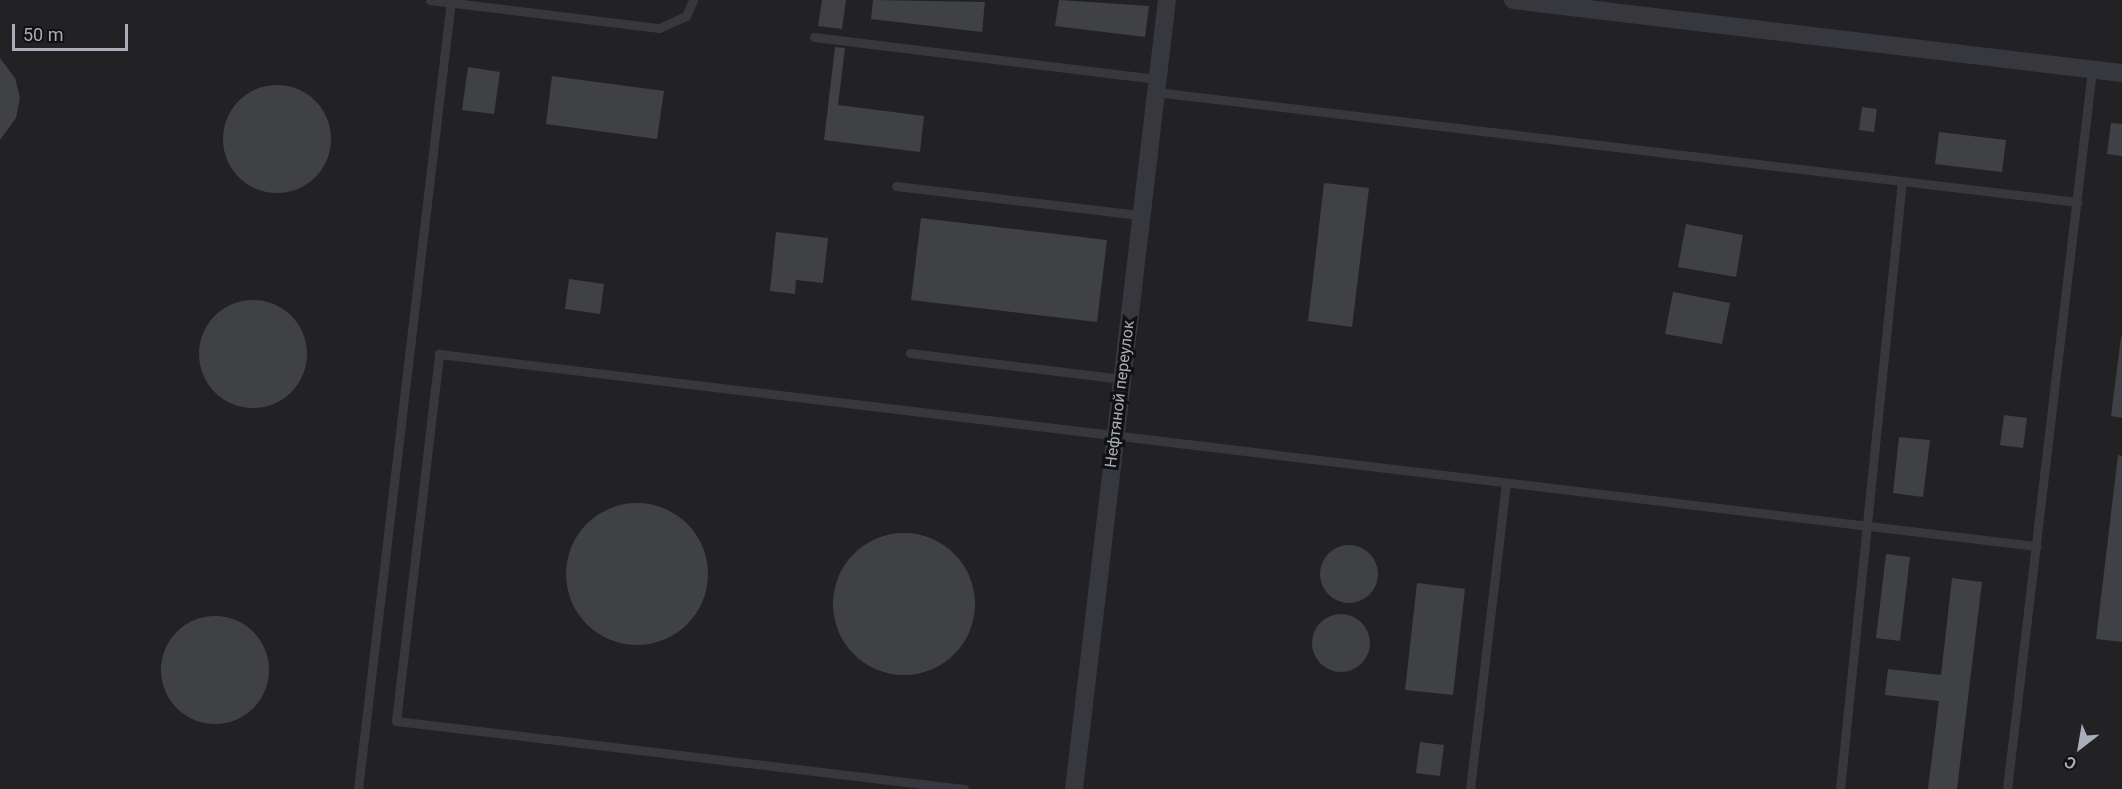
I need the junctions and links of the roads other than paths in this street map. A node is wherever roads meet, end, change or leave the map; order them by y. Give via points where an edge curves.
1 (430, 0) edge
2 (693, 0) edge
3 (1167, 0) edge
4 (1513, 0) edge
5 (451, 1) edge
6 (814, 37) dead end
7 (2092, 70) junction
8 (2122, 73) edge
9 (1157, 85) junction
10 (1902, 182) junction
11 (896, 186) dead end
12 (2077, 202) junction
13 (1142, 215) junction
14 (910, 353) dead end
15 (1122, 378) junction
16 (1115, 436) junction
17 (1506, 483) junction
18 (1867, 526) junction
19 (2036, 546) junction
20 (358, 789) edge
21 (964, 789) edge
22 (1074, 789) edge
23 (1470, 789) edge
24 (1840, 789) edge
25 (2007, 789) edge

1 - 5 lane
2 - 5 lane via 686,16 659,28
3 - 9 street, Нефтяной переулок
4 - 7 street
5 - 20 lane
6 - 9 lane
7 - 8 street
7 - 12 lane
9 - 10 lane
9 - 13 street, Нефтяной переулок
10 - 12 lane
10 - 18 lane
11 - 13 lane
12 - 19 lane
13 - 15 street, Нефтяной переулок
14 - 15 lane
15 - 16 street, Нефтяной переулок
16 - 17 lane
16 - 21 lane via 439,354 396,721
16 - 22 street, Нефтяной переулок
17 - 18 lane
17 - 23 lane
18 - 19 lane
18 - 24 lane
19 - 25 lane

